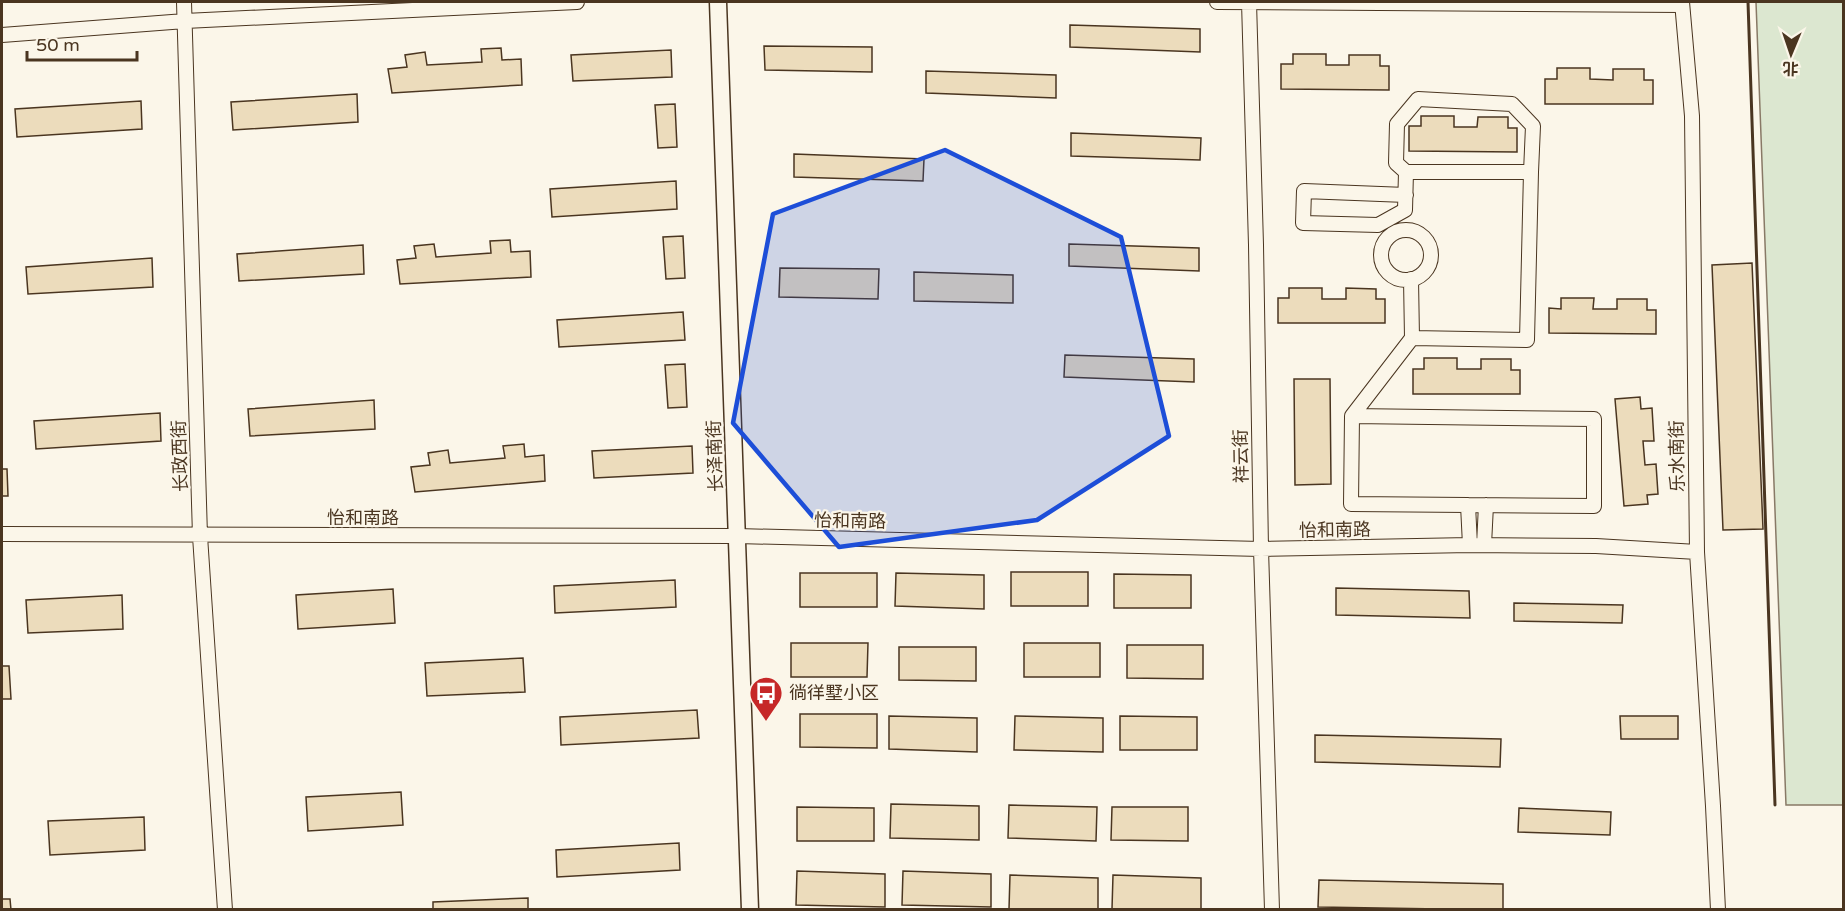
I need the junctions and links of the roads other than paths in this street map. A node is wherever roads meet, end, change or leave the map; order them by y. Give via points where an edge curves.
1 (184, 2) edge
2 (577, 2) edge
3 (718, 2) edge
4 (1217, 2) edge
5 (1249, 2) edge
6 (1682, 3) edge
7 (185, 21) junction
8 (2, 35) edge
9 (1406, 172) junction
10 (1531, 172) junction
11 (1406, 195) junction
12 (1393, 217) junction
13 (1401, 230) junction
14 (1411, 279) junction
15 (1412, 338) junction
16 (1352, 416) junction
17 (1468, 505) junction
18 (1486, 505) junction
19 (2, 534) edge
20 (200, 536) junction
21 (737, 536) junction
22 (1477, 545) junction
23 (1261, 549) junction
24 (1696, 552) junction
25 (225, 909) edge
26 (750, 909) edge
27 (1272, 909) edge
28 (1718, 909) edge

1 - 7 street, 长政西街
2 - 7 street
3 - 21 street, 长泽南街
4 - 5 street
5 - 6 street
5 - 23 street, 祥云街
6 - 24 street, 乐水南街 via 1692,116
7 - 8 street
7 - 20 street, 长政西街
9 - 10 street
9 - 10 street via 1396,163 1397,124 1418,99 1512,104 1533,126
9 - 11 street
10 - 15 street via 1527,339
11 - 12 street via 1405,210
11 - 12 street via 1304,191 1303,223 1378,225
12 - 13 street
13 - 14 street via 1418,232 1430,246 1426,270
13 - 14 street via 1387,238 1381,260 1389,274
14 - 15 street
15 - 16 street
16 - 17 street via 1351,504
16 - 18 street via 1594,419 1594,506
17 - 18 street
17 - 22 street
18 - 22 street
19 - 20 street, 怡和南路
20 - 21 street, 怡和南路
20 - 25 street, 长政西街
21 - 23 street, 怡和南路
21 - 26 street, 长泽南街
22 - 23 street, 怡和南路
22 - 24 street, 怡和南路
23 - 27 street, 祥云街
24 - 28 street, 乐水南街

